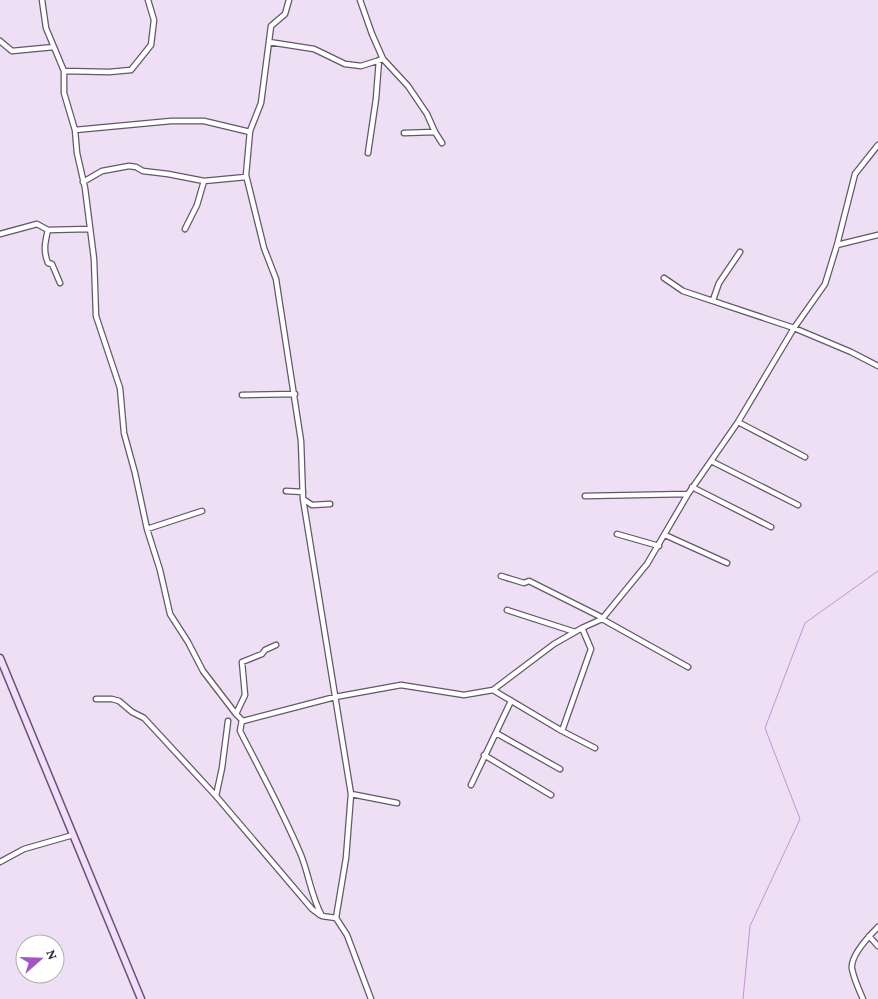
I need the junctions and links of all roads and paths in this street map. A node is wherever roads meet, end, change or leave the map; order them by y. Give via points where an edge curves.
1 (42, 0) edge
2 (148, 0) edge
3 (289, 0) edge
4 (360, 0) edge
5 (0, 41) edge
6 (268, 42) junction
7 (54, 47) junction
8 (381, 59) junction
9 (64, 71) junction
10 (75, 130) junction
11 (250, 132) junction
12 (435, 132) junction
13 (404, 133) dead end
14 (442, 143) dead end
15 (878, 145) edge
16 (368, 153) dead end
17 (246, 177) junction
18 (204, 181) junction
19 (83, 182) junction
20 (90, 229) junction
21 (185, 229) dead end
22 (48, 230) junction
23 (0, 234) edge
24 (878, 235) edge
25 (837, 245) junction
26 (740, 252) dead end
27 (664, 278) dead end
28 (60, 283) dead end
29 (712, 300) junction
30 (794, 328) junction
31 (878, 366) edge
32 (295, 394) junction
33 (242, 395) dead end
34 (738, 422) junction
35 (805, 457) dead end
36 (711, 461) junction
37 (692, 488) junction
38 (286, 491) dead end
39 (302, 492) junction
40 (688, 494) junction
41 (585, 496) dead end
42 (303, 499) junction
43 (330, 504) dead end
44 (798, 505) dead end
45 (202, 511) dead end
46 (771, 526) dead end
47 (147, 529) junction
48 (617, 534) dead end
49 (665, 535) junction
50 (659, 546) junction
51 (727, 563) dead end
52 (501, 576) dead end
53 (507, 610) dead end
54 (603, 618) junction
55 (582, 628) junction
56 (575, 632) junction
57 (276, 646) dead end
58 (0, 658) edge
59 (688, 667) dead end
60 (493, 690) junction
61 (335, 697) junction
62 (96, 699) dead end
63 (511, 701) junction
64 (236, 714) junction
65 (228, 721) dead end
66 (242, 721) junction
67 (562, 731) junction
68 (496, 732) junction
69 (595, 748) dead end
70 (484, 755) junction
71 (560, 769) dead end
72 (471, 785) dead end
73 (351, 794) junction
74 (216, 796) junction
75 (551, 796) dead end
76 (397, 803) dead end
77 (73, 835) junction
78 (0, 862) edge
79 (322, 916) junction
80 (336, 918) junction
81 (878, 927) edge
82 (869, 936) junction
83 (878, 946) edge
84 (141, 999) edge
85 (372, 999) edge
86 (863, 999) edge

1 - 7 street via 46,28
2 - 9 street via 154,20 151,44 131,70
3 - 6 street via 285,14 271,26
4 - 8 street
5 - 7 street via 12,51
6 - 8 street via 314,49 345,64 361,66
6 - 11 street via 261,104
7 - 9 street
8 - 12 street via 413,93
8 - 16 street
9 - 10 street via 64,94
10 - 11 street via 204,121
10 - 19 street
11 - 17 street
12 - 13 street
12 - 14 street
15 - 25 street via 854,174
17 - 18 street
17 - 32 street via 264,248 276,280
18 - 19 street via 129,166 102,172
18 - 21 street
19 - 20 street
20 - 22 street
20 - 47 street via 96,316 120,388 124,433
22 - 23 street via 38,224
22 - 28 street via 44,247 46,261 52,264
24 - 25 street
25 - 30 street via 824,284
26 - 29 street via 719,283
27 - 29 street via 683,290
29 - 30 street
30 - 31 street
30 - 34 street
32 - 33 street
32 - 39 street via 301,441
34 - 35 street
34 - 36 street
36 - 37 street
36 - 44 street
37 - 40 street
37 - 46 street
38 - 39 street
39 - 42 street
40 - 41 street
40 - 49 street
42 - 43 street via 312,505
42 - 61 street
45 - 47 street
47 - 64 street via 170,614 202,670
48 - 50 street
49 - 50 street
49 - 51 street
50 - 54 street
52 - 54 street via 524,583 529,581
53 - 56 street
54 - 55 street
54 - 59 street
55 - 56 street
55 - 67 street via 591,649
56 - 60 street
57 - 64 street via 242,662 245,695
58 - 77 main road
60 - 61 street via 464,695 401,685
60 - 63 street
61 - 66 street
61 - 73 street
62 - 74 street via 119,701 144,718
63 - 67 street
63 - 68 street
64 - 66 street
65 - 74 street
66 - 79 street via 240,731 300,853 315,904
67 - 69 street
68 - 70 street
68 - 71 street
70 - 72 street
70 - 75 street
73 - 76 street
73 - 80 street via 346,858
74 - 79 street via 312,909
77 - 78 street via 24,849
77 - 84 main road
79 - 80 street
80 - 85 street via 347,934
81 - 82 street
82 - 83 street
82 - 86 street via 852,962

